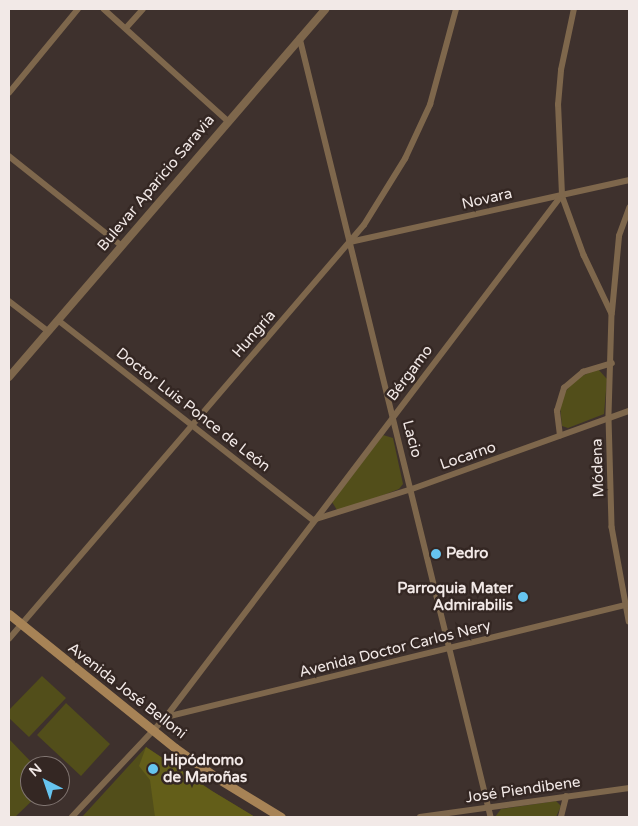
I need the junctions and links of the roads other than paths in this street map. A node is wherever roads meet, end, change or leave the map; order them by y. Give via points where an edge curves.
1 (78, 9) edge
2 (104, 9) edge
3 (143, 9) edge
4 (325, 9) edge
5 (456, 9) edge
6 (574, 9) edge
7 (126, 28) junction
8 (300, 38) junction
9 (9, 93) edge
10 (228, 120) junction
11 (9, 156) edge
12 (629, 180) edge
13 (562, 195) junction
14 (629, 208) edge
15 (350, 242) junction
16 (121, 245) junction
17 (9, 301) edge
18 (612, 314) junction
19 (58, 320) junction
20 (48, 332) junction
21 (612, 363) junction
22 (9, 377) edge
23 (629, 410) edge
24 (621, 413) junction
25 (393, 416) junction
26 (609, 418) junction
27 (629, 418) edge
28 (192, 426) junction
29 (560, 436) junction
30 (412, 489) junction
31 (313, 520) junction
32 (627, 605) edge
33 (9, 614) edge
34 (629, 621) edge
35 (22, 625) junction
36 (9, 639) edge
37 (449, 649) junction
38 (166, 716) junction
39 (152, 731) junction
40 (629, 788) edge
41 (566, 797) junction
42 (488, 807) junction
43 (72, 817) edge
44 (281, 817) edge
45 (420, 817) edge
46 (491, 817) edge
47 (561, 817) edge

1 - 9 street
2 - 7 street
3 - 7 street
4 - 8 street, Bulevar Aparicio Saravia
5 - 15 street, Hungría via 445,57 419,131 388,188
6 - 13 street via 561,70 558,105
7 - 10 street
8 - 10 street, Bulevar Aparicio Saravia
8 - 15 street, Lacio
10 - 16 street, Bulevar Aparicio Saravia
11 - 16 street
12 - 13 street, Novara
13 - 15 street, Novara
13 - 18 street, Módena
13 - 25 street, Bérgamo
14 - 18 street, Módena via 619,236
15 - 25 street, Lacio
15 - 28 street, Hungría
16 - 19 street, Bulevar Aparicio Saravia
17 - 20 street
18 - 21 street, Módena
19 - 20 street, Bulevar Aparicio Saravia
19 - 28 street, Doctor Luis Ponce de León
20 - 22 street, Bulevar Aparicio Saravia
21 - 26 street, Módena
21 - 29 street via 582,372 564,388 556,411
23 - 24 street, Locarno
24 - 26 street, Locarno
24 - 27 street
25 - 30 street, Lacio
25 - 31 street, Bérgamo
26 - 29 street, Locarno
26 - 32 street, Módena via 612,527
28 - 31 street, Doctor Luis Ponce de León
28 - 35 street, Hungría
29 - 30 street, Locarno
30 - 31 street, Locarno
30 - 37 street, Lacio
31 - 38 street, Bérgamo
32 - 34 street, Módena
32 - 37 street, Avenida Doctor Carlos Nery
33 - 35 main road, Avenida José Belloni
35 - 36 street, Hungría
35 - 39 main road, Avenida José Belloni
37 - 38 street, Avenida Doctor Carlos Nery
37 - 42 street, Lacio
38 - 39 street, Bérgamo
39 - 43 street, Bérgamo
39 - 44 main road, Avenida José Belloni via 217,778
40 - 41 street, José Piendibene
41 - 42 street, José Piendibene
41 - 47 street
42 - 45 street, José Piendibene
42 - 46 street, Lacio

